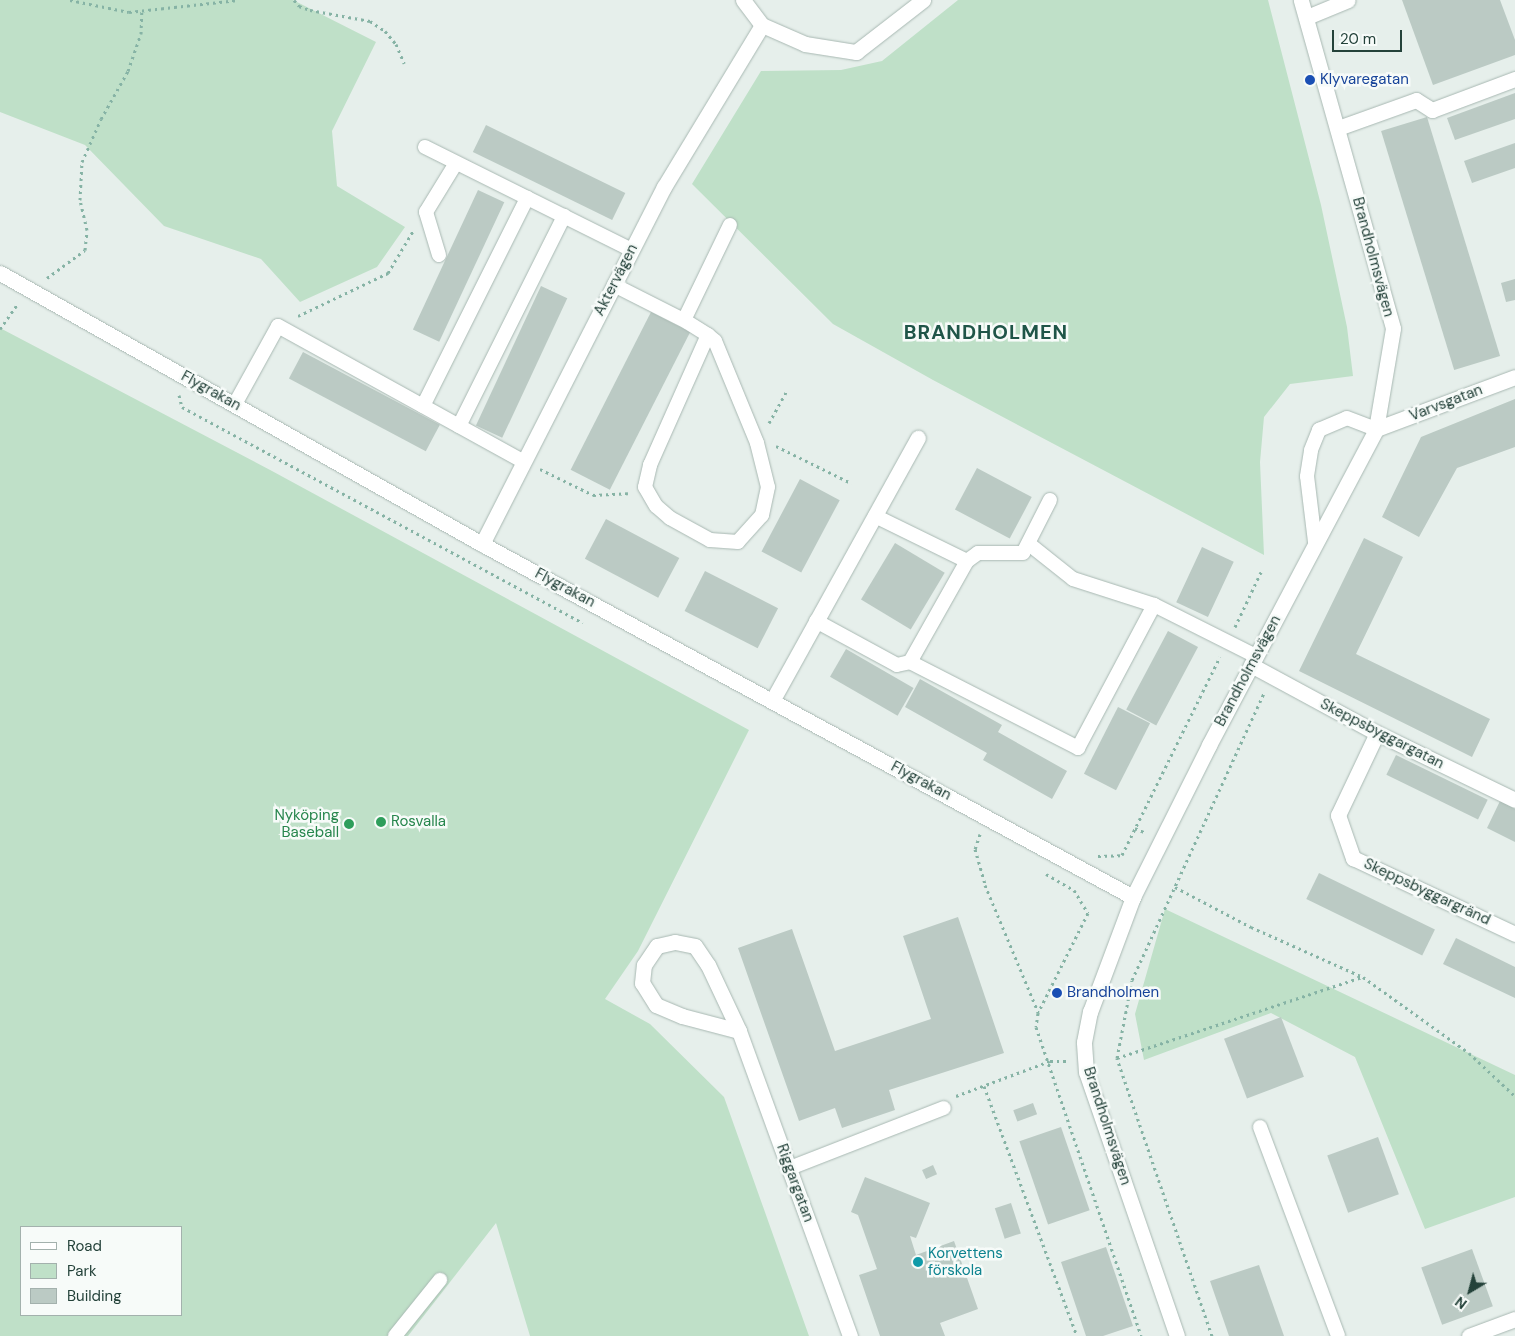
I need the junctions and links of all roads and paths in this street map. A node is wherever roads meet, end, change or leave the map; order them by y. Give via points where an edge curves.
1 (70, 0) edge
2 (238, 0) edge
3 (294, 0) edge
4 (743, 0) edge
5 (924, 0) edge
6 (1301, 0) edge
7 (1348, 0) edge
8 (142, 11) junction
9 (1307, 17) junction
10 (762, 25) junction
11 (404, 63) dead end
12 (1515, 79) edge
13 (1338, 128) junction
14 (425, 148) dead end
15 (456, 163) junction
16 (527, 198) junction
17 (564, 216) junction
18 (730, 225) dead end
19 (414, 230) dead end
20 (632, 250) junction
21 (439, 254) dead end
22 (0, 273) edge
23 (614, 285) junction
24 (29, 289) junction
25 (314, 307) dead end
26 (686, 316) dead end
27 (0, 330) edge
28 (708, 335) junction
29 (1515, 377) edge
30 (787, 391) dead end
31 (235, 404) junction
32 (423, 406) junction
33 (459, 426) junction
34 (1376, 429) junction
35 (918, 438) dead end
36 (759, 440) junction
37 (524, 462) junction
38 (851, 483) dead end
39 (645, 487) junction
40 (1050, 500) dead end
41 (875, 516) junction
42 (1315, 542) junction
43 (482, 544) junction
44 (1029, 544) junction
45 (967, 561) junction
46 (1261, 572) dead end
47 (1154, 605) junction
48 (816, 621) junction
49 (1227, 643) junction
50 (1254, 661) junction
51 (910, 662) junction
52 (1271, 678) junction
53 (772, 701) junction
54 (1377, 733) junction
55 (1515, 800) edge
56 (985, 816) junction
57 (1090, 856) dead end
58 (1175, 887) junction
59 (1074, 890) dead end
60 (1134, 897) junction
61 (1515, 934) edge
62 (1363, 977) junction
63 (1038, 1013) junction
64 (739, 1031) junction
65 (1117, 1058) junction
66 (1050, 1061) junction
67 (1086, 1062) junction
68 (984, 1086) junction
69 (1515, 1096) edge
70 (944, 1108) joint
71 (1260, 1127) dead end
72 (790, 1168) junction
73 (440, 1280) dead end
74 (1515, 1319) edge
75 (395, 1336) edge
76 (850, 1336) edge
77 (1077, 1336) edge
78 (1141, 1336) edge
79 (1178, 1336) edge
80 (1212, 1336) edge
81 (1338, 1336) edge
82 (1469, 1336) edge

1 - 8 path via 129,12
2 - 8 path
3 - 11 path via 310,10 370,21 390,37 403,54
4 - 10 street
5 - 10 street via 856,52 805,44
6 - 9 street, Brandholmsvägen
7 - 9 street
8 - 24 path via 141,34 128,71 82,162 80,200 87,230 85,250 66,267
9 - 13 street, Brandholmsvägen
10 - 20 street, Aktervägen via 664,187
12 - 13 street via 1432,110 1416,100
13 - 34 street, Brandholmsvägen via 1393,328
14 - 15 lane
15 - 16 lane
15 - 21 lane via 426,212
16 - 17 lane
16 - 32 lane
17 - 20 lane
17 - 33 lane
18 - 26 lane
19 - 25 path via 388,273
20 - 23 street, Aktervägen
22 - 24 street, Flygrakan
23 - 28 lane
23 - 37 street, Aktervägen
24 - 27 path
24 - 31 street, Flygrakan
28 - 36 lane via 715,341
28 - 39 lane via 650,465
29 - 34 street, Varvsgatan
30 - 36 path
31 - 32 lane via 278,326
31 - 43 street, Flygrakan
32 - 33 lane
33 - 37 lane
34 - 42 street, Brandholmsvägen
34 - 42 lane via 1347,418 1319,430 1311,450 1307,476
35 - 41 street
36 - 38 path
36 - 39 lane via 768,487 762,515 738,542 710,540 678,522 656,506
37 - 39 path via 593,495 633,493
37 - 43 street, Aktervägen
40 - 44 lane
41 - 45 lane
41 - 48 street
42 - 50 street, Brandholmsvägen
43 - 53 street, Flygrakan
44 - 45 lane via 1023,553 978,553
44 - 47 lane via 1073,580
45 - 51 lane
46 - 49 path
47 - 49 lane
47 - 51 lane via 1078,748
48 - 51 lane via 897,664
48 - 53 street
49 - 50 lane
49 - 57 path via 1122,855
50 - 52 street, Skeppsbyggargatan
50 - 60 street, Brandholmsvägen
52 - 54 street, Skeppsbyggargatan
52 - 58 path
53 - 56 street, Flygrakan
54 - 55 street, Skeppsbyggargatan
54 - 61 street, Skeppsbyggargränd via 1338,815 1353,858
56 - 60 street, Flygrakan
56 - 63 path via 975,849 989,894
58 - 62 path via 1251,927
58 - 65 path via 1132,980
59 - 63 path via 1088,913
60 - 67 street, Brandholmsvägen via 1090,1012 1084,1042
62 - 65 path
62 - 69 path via 1469,1053
63 - 66 path via 1036,1027
64 - 64 street, Riggargatan via 708,965 694,946 675,942 657,946 644,965 642,983 656,1005 668,1012
64 - 72 street, Riggargatan
65 - 80 path
66 - 67 path
66 - 68 path
66 - 78 path via 1066,1121
67 - 79 street, Brandholmsvägen via 1086,1072
68 - 70 path via 953,1098
68 - 77 path
70 - 72 lane
71 - 81 lane
72 - 76 street, Riggargatan
73 - 75 lane
74 - 82 street

